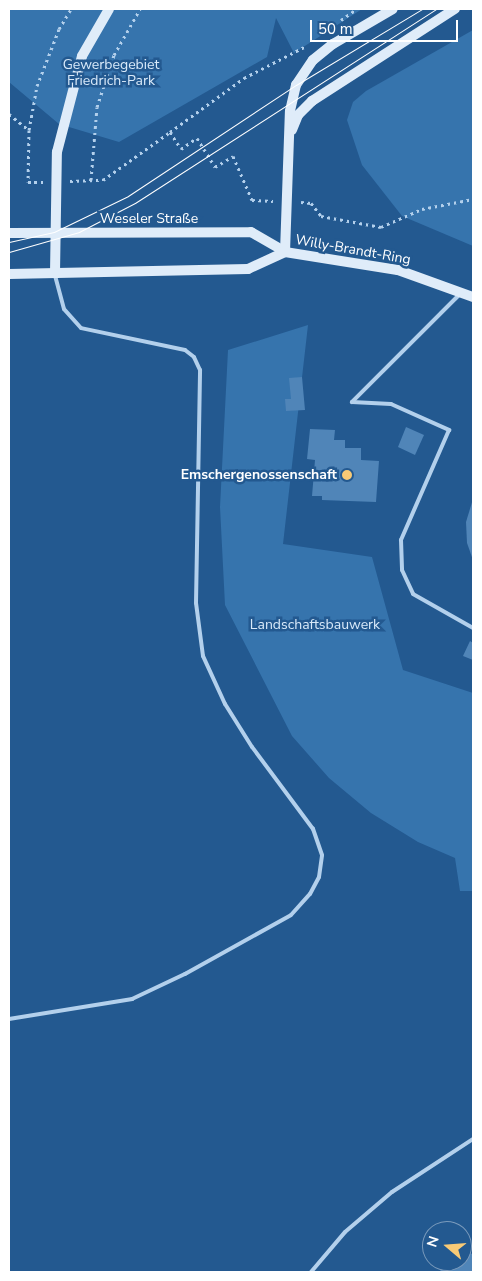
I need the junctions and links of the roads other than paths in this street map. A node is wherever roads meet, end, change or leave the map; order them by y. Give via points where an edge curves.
1 (109, 9) edge
2 (393, 9) edge
3 (455, 9) edge
4 (290, 136) junction
5 (54, 232) junction
6 (9, 233) edge
7 (285, 252) junction
8 (55, 273) junction
9 (9, 274) edge
10 (462, 293) junction
11 (473, 298) edge
12 (473, 628) edge
13 (9, 1019) edge
14 (473, 1139) edge
15 (311, 1272) edge

1 - 5 main road via 82,56 70,93 57,152
2 - 4 main road via 333,44 313,60 296,85 290,101
3 - 4 main road via 312,101 298,115
4 - 7 main road
5 - 6 main road, Weseler Straße
5 - 7 main road, Weseler Straße via 251,232
5 - 8 main road
7 - 8 main road via 248,269
7 - 10 main road, Willy-Brandt-Ring via 398,270
8 - 9 main road
8 - 13 lane via 64,309 81,328 185,350 194,357 200,370 196,603 203,656 225,704 313,829 322,856 310,894 291,915 185,974 132,999
10 - 11 main road, Willy-Brandt-Ring
10 - 12 lane via 352,402 391,404 449,430 401,540 402,570 414,594
14 - 15 lane via 392,1192 345,1232

